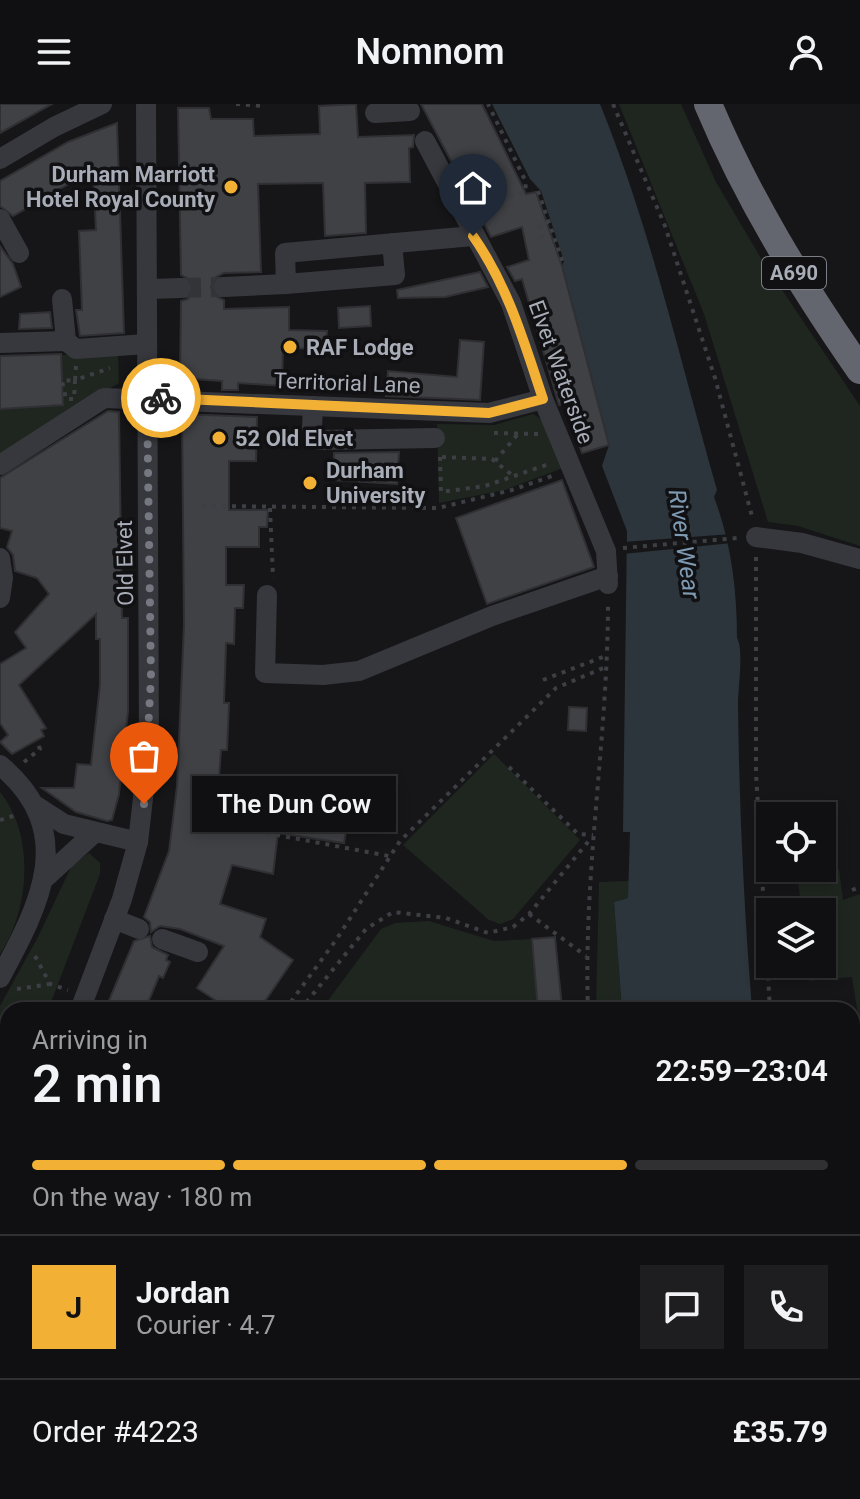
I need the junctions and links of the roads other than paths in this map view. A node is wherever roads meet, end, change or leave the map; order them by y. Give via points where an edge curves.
1 (102, 104) edge
2 (146, 104) edge
3 (708, 104) edge
4 (375, 113) dead end
5 (416, 121) edge
6 (0, 159) edge
7 (0, 219) edge
8 (473, 236) junction
9 (392, 243) junction
10 (19, 253) dead end
11 (286, 284) junction
12 (224, 287) tunnel mouth
13 (181, 288) tunnel mouth
14 (149, 289) junction
15 (62, 299) dead end
16 (66, 341) junction
17 (0, 343) edge
18 (146, 344) junction
19 (860, 370) edge
20 (147, 397) junction
21 (543, 399) junction
22 (313, 406) junction
23 (438, 448) road end
24 (0, 465) edge
25 (748, 537) road end
26 (0, 558) edge
27 (860, 559) edge
28 (267, 595) road end
29 (0, 598) edge
30 (5, 769) edge
31 (36, 806) junction
32 (93, 834) junction
33 (138, 842) junction
34 (46, 877) junction
35 (114, 919) junction
36 (139, 929) dead end
37 (162, 939) dead end
38 (198, 952) dead end
39 (6, 984) edge
40 (82, 1002) edge

1 - 6 street
2 - 14 street, Old Elvet
3 - 19 highway, A690 via 794,273
4 - 5 street
5 - 8 street, Elvet Waterside
7 - 10 street
8 - 9 street
8 - 21 street, Elvet Waterside via 505,290
9 - 11 street via 285,253
9 - 11 street via 395,275
11 - 12 street
13 - 14 street
14 - 18 street, Old Elvet
15 - 16 street
16 - 17 street
16 - 18 street via 76,349
18 - 20 street, Old Elvet
20 - 22 street, Territorial Lane
20 - 24 street, Territorial Lane via 104,398
20 - 33 street, Old Elvet via 151,678
21 - 22 street, Territorial Lane via 513,409 475,412
21 - 28 street, Elvet Waterside via 606,551 608,580 492,616 359,671 323,675 265,673
22 - 23 street via 312,428 319,440
25 - 27 street via 802,543
26 - 29 street
30 - 31 street
31 - 32 street
31 - 34 street
32 - 33 street
32 - 34 street
33 - 35 street, Old Elvet
34 - 39 street
35 - 36 street
35 - 40 street, Old Elvet
37 - 38 street

